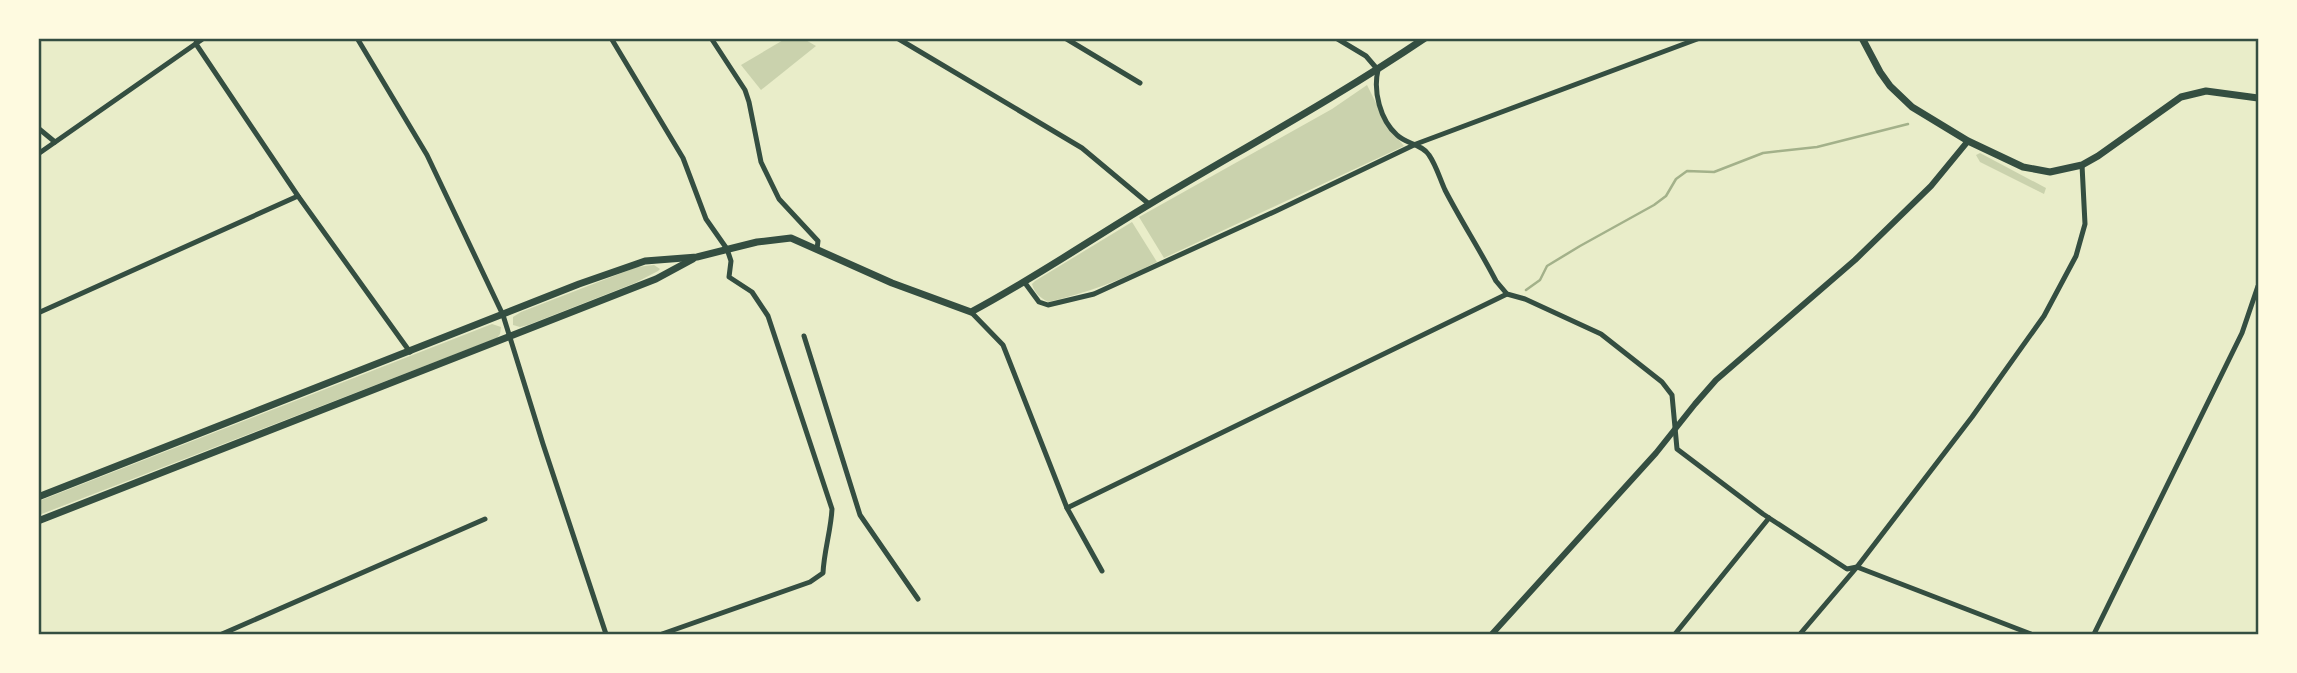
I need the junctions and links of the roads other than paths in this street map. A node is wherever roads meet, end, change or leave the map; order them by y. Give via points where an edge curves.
1 (204, 38) edge
2 (357, 38) edge
3 (611, 38) edge
4 (711, 38) edge
5 (897, 38) edge
6 (1065, 38) edge
7 (1336, 38) edge
8 (1425, 38) edge
9 (1700, 38) edge
10 (1863, 39) edge
11 (197, 41) edge
12 (1378, 70) junction
13 (1140, 83) dead end
14 (2259, 98) edge
15 (38, 128) edge
16 (1968, 141) junction
17 (55, 142) junction
18 (1416, 144) junction
19 (38, 155) edge
20 (2082, 165) junction
21 (298, 196) junction
22 (1149, 204) junction
23 (727, 249) junction
24 (817, 249) junction
25 (697, 257) junction
26 (1025, 283) junction
27 (2259, 286) edge
28 (1507, 294) junction
29 (971, 312) junction
30 (38, 313) edge
31 (503, 315) junction
32 (510, 336) junction
33 (804, 336) dead end
34 (410, 352) junction
35 (1676, 427) junction
36 (38, 497) edge
37 (1068, 508) junction
38 (1769, 518) junction
39 (485, 519) dead end
40 (38, 520) edge
41 (1857, 567) junction
42 (1102, 571) dead end
43 (918, 599) dead end
44 (606, 633) edge
45 (222, 635) edge
46 (596, 635) edge
47 (662, 635) edge
48 (1492, 635) edge
49 (1675, 635) edge
50 (1800, 635) edge
51 (2031, 635) edge
52 (2094, 635) edge

1 - 11 street
2 - 31 street via 427,155
3 - 23 street via 677,147 706,219
4 - 24 street via 745,90 761,162 779,199 812,233
5 - 22 street via 1082,148
6 - 13 street
7 - 12 street via 1366,56
8 - 12 main road
9 - 18 street
10 - 16 main road via 1900,97
11 - 17 street
11 - 21 street
12 - 18 street via 1375,84 1387,121 1398,136
12 - 22 main road
14 - 20 main road via 2206,91 2181,97
15 - 17 street
16 - 20 main road via 2023,167 2050,172
16 - 35 street via 1931,186 1855,260 1716,380
17 - 19 street
18 - 26 street via 1094,294 1048,305 1039,302
18 - 28 street via 1429,153
20 - 41 street via 2085,224 2076,256 2043,316
21 - 30 street
21 - 34 street
22 - 26 main road
23 - 24 main road via 791,238
23 - 25 main road
23 - 47 street via 729,277 752,292 768,316 832,509 831,528 822,573 810,582
24 - 29 main road
25 - 31 main road via 645,261
25 - 32 main road via 656,279
26 - 29 main road
27 - 52 street via 2242,332
28 - 35 street via 1601,334 1672,395
28 - 37 street
29 - 37 street via 1003,345
31 - 32 street
31 - 34 main road
32 - 40 main road
32 - 44 street
33 - 43 street via 860,515
34 - 36 main road
35 - 38 street via 1677,449
35 - 48 street
37 - 42 street
38 - 41 street via 1847,569
38 - 49 street
39 - 45 street
41 - 50 street
41 - 51 street
44 - 46 street

